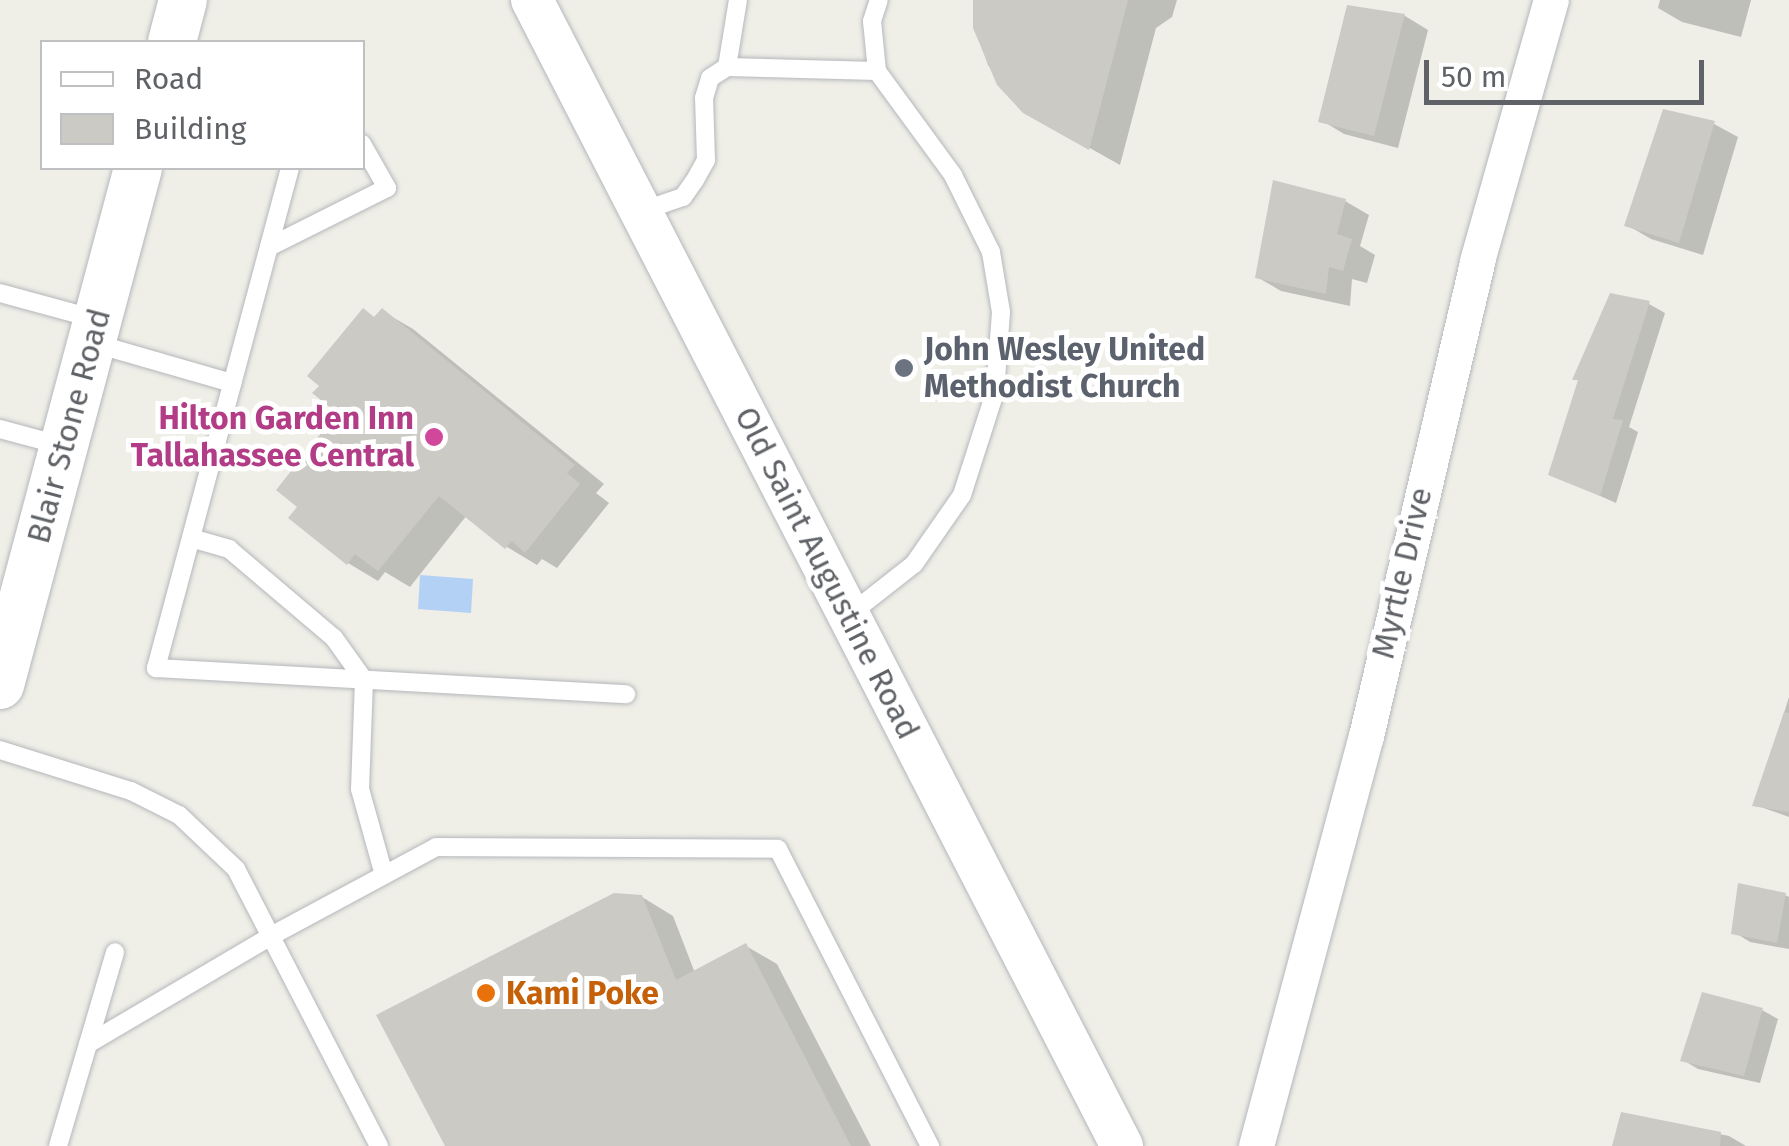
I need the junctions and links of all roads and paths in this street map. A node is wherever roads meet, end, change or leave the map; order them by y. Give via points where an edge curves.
1 (183, 0) edge
2 (532, 0) edge
3 (738, 0) edge
4 (879, 0) edge
5 (1551, 0) edge
6 (173, 40) edge
7 (727, 68) junction
8 (876, 71) junction
9 (365, 149) edge
10 (137, 170) edge
11 (289, 170) edge
12 (641, 211) junction
13 (269, 247) junction
14 (0, 294) edge
15 (94, 331) junction
16 (232, 383) junction
17 (0, 430) edge
18 (64, 446) junction
19 (191, 538) junction
20 (849, 615) junction
21 (364, 680) junction
22 (0, 685) edge
23 (626, 694) dead end
24 (0, 750) edge
25 (384, 875) junction
26 (271, 936) junction
27 (115, 952) dead end
28 (88, 1044) junction
29 (58, 1146) edge
30 (380, 1146) edge
31 (930, 1146) edge
32 (1122, 1146) edge
33 (1256, 1146) edge

1 - 6 main road
2 - 12 street, Old Saint Augustine Road
3 - 7 lane
4 - 8 lane via 872,22
5 - 33 street, Myrtle Drive via 1477,261 1366,736
7 - 8 lane
7 - 12 lane via 710,78 704,98 706,160 695,180 682,197
8 - 20 lane via 953,176 990,252 1001,312 995,392 962,495 914,564
9 - 13 lane via 387,188
10 - 15 main road, Blair Stone Road
11 - 13 lane
12 - 20 street, Old Saint Augustine Road
13 - 16 lane
14 - 15 lane
15 - 16 lane
15 - 18 main road, Blair Stone Road
16 - 19 lane
17 - 18 lane
18 - 22 main road, Blair Stone Road
19 - 21 lane via 228,549 334,638
19 - 21 lane via 156,668
20 - 32 street, Old Saint Augustine Road
21 - 23 lane
21 - 25 lane via 360,789
24 - 26 lane via 131,791 179,815 236,869
25 - 26 lane
25 - 31 lane via 436,847 778,848
26 - 28 lane
26 - 30 lane
27 - 28 lane
28 - 29 lane

